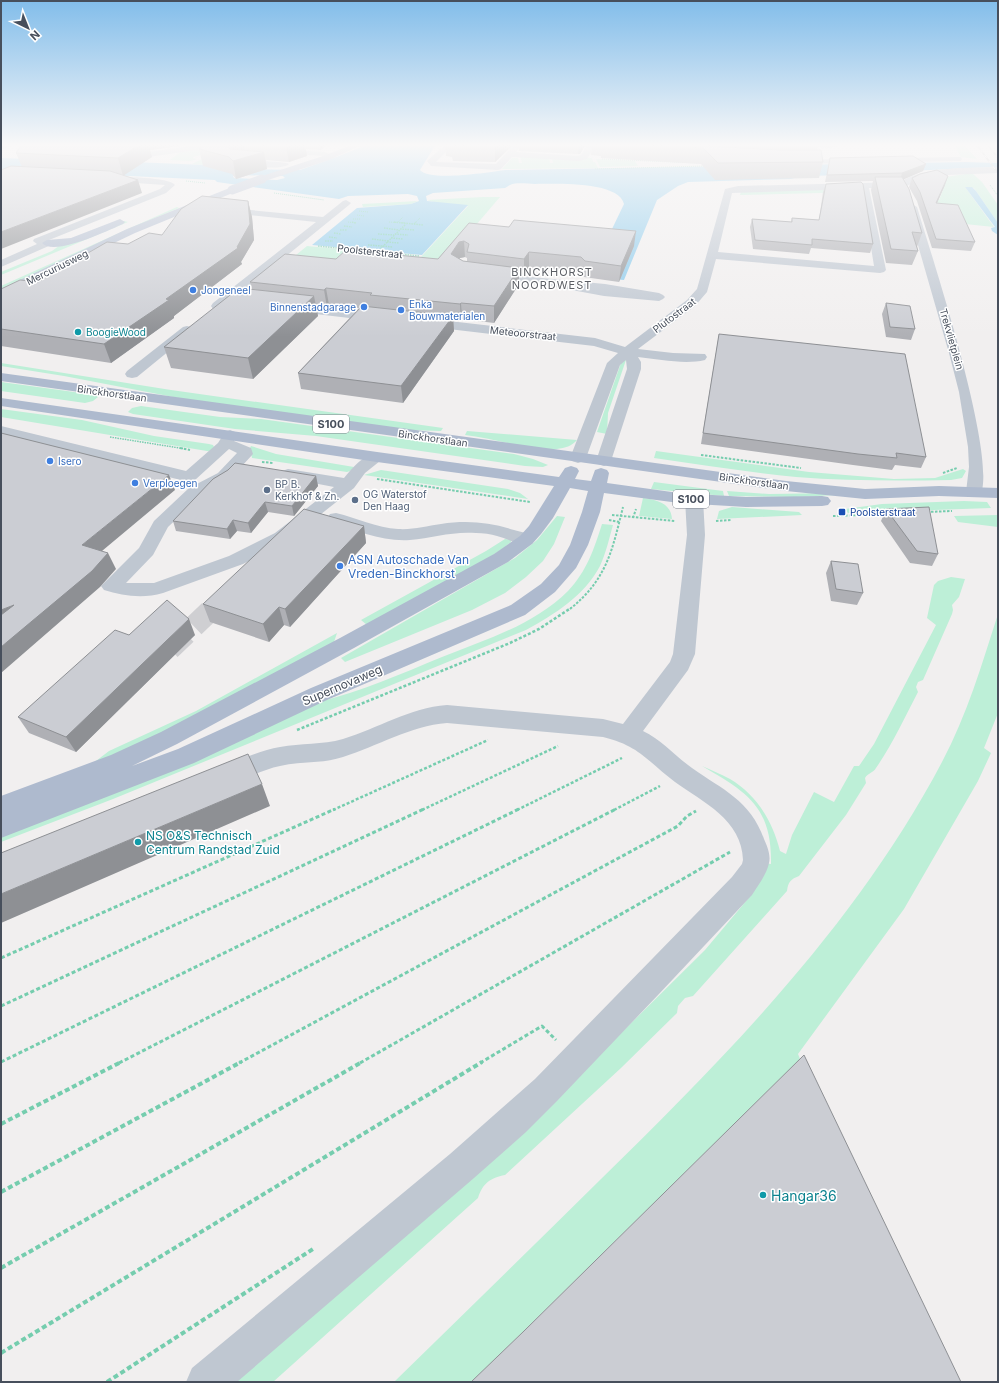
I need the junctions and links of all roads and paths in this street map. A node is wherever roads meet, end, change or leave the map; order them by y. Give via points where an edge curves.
1 (121, 209) edge
2 (168, 209) edge
3 (183, 209) edge
4 (214, 209) edge
5 (339, 209) edge
6 (723, 209) edge
7 (866, 209) edge
8 (911, 209) edge
9 (358, 211) dead end
10 (368, 212) dead end
11 (156, 213) junction
12 (354, 215) dead end
13 (143, 216) dead end
14 (364, 216) dead end
15 (404, 217) dead end
16 (350, 218) dead end
17 (420, 218) dead end
18 (127, 219) dead end
19 (360, 219) dead end
20 (326, 220) junction
21 (346, 222) dead end
22 (389, 222) dead end
23 (356, 223) dead end
24 (398, 223) junction
25 (406, 224) junction
26 (414, 224) junction
27 (423, 225) dead end
28 (341, 226) dead end
29 (352, 226) dead end
30 (384, 228) dead end
31 (337, 229) dead end
32 (400, 229) junction
33 (347, 230) dead end
34 (415, 230) dead end
35 (378, 234) dead end
36 (395, 234) junction
37 (408, 235) dead end
38 (328, 237) dead end
39 (337, 238) dead end
40 (391, 238) junction
41 (372, 239) dead end
42 (403, 239) dead end
43 (323, 240) dead end
44 (42, 241) junction
45 (332, 241) dead end
46 (388, 241) junction
47 (399, 243) dead end
48 (296, 244) junction
49 (368, 245) dead end
50 (383, 246) junction
51 (393, 247) dead end
52 (377, 252) junction
53 (712, 255) junction
54 (1, 256) edge
55 (420, 256) edge
56 (1, 264) edge
57 (15, 274) dead end
58 (482, 275) edge
59 (1, 293) edge
60 (225, 300) junction
61 (241, 302) edge
62 (691, 303) junction
63 (272, 305) edge
64 (207, 315) edge
65 (398, 319) edge
66 (414, 321) edge
67 (194, 324) edge
68 (631, 349) junction
69 (132, 374) dead end
70 (1, 378) edge
71 (115, 394) junction
72 (166, 400) junction
73 (1, 402) edge
74 (72, 412) junction
75 (106, 417) junction
76 (1, 431) edge
77 (228, 440) junction
78 (698, 454) dead end
79 (377, 456) junction
80 (578, 458) junction
81 (604, 461) junction
82 (234, 466) junction
83 (977, 467) junction
84 (808, 469) dead end
85 (938, 474) dead end
86 (564, 482) junction
87 (348, 484) junction
88 (598, 487) junction
89 (974, 492) junction
90 (998, 493) edge
91 (865, 494) junction
92 (694, 499) junction
93 (314, 512) junction
94 (526, 540) junction
95 (638, 733) junction
96 (494, 737) dead end
97 (562, 744) dead end
98 (666, 783) dead end
99 (200, 786) edge
100 (720, 799) junction
101 (1, 807) edge
102 (1, 827) edge
103 (752, 839) junction
104 (1, 958) edge
105 (1, 1006) edge
106 (575, 1059) junction
107 (1, 1062) edge
108 (1, 1124) edge
109 (1, 1192) edge
110 (321, 1244) dead end
111 (1, 1268) edge
112 (1, 1353) edge
113 (107, 1382) edge
114 (206, 1382) edge

1 - 44 street
2 - 11 main road, Mercuriusweg
3 - 59 main road, Mercuriusweg
4 - 20 street
5 - 20 street
6 - 53 street, Plutostraat
7 - 53 street via 880,270
8 - 83 street, Trekvlietplein via 961,372 975,442
9 - 10 path
11 - 13 main road
11 - 57 main road, Mercuriusweg
12 - 14 path
15 - 24 path
16 - 19 path
17 - 26 path
18 - 44 main road via 70,241 55,244
20 - 48 street
21 - 23 path
22 - 24 path
24 - 25 path
25 - 26 path
25 - 32 path
26 - 27 path
28 - 29 path
30 - 32 path
31 - 33 path
32 - 34 path
32 - 36 path
35 - 36 path
36 - 37 path
36 - 40 path
38 - 39 path
40 - 42 path
40 - 46 path
41 - 46 path
43 - 45 path
44 - 54 street
44 - 56 street via 36,250
46 - 47 path
46 - 50 path
48 - 52 path, Poolsterstraat
48 - 60 street
49 - 50 path
50 - 51 path
50 - 52 path
52 - 55 path, Poolsterstraat
53 - 62 street, Plutostraat via 704,289
58 - 62 street via 610,288
60 - 61 street
60 - 64 street
62 - 68 street, Plutostraat
63 - 65 street
66 - 68 street, Meteoorstraat via 595,342
67 - 69 street
68 - 80 street, Plutostraat via 613,364
68 - 81 street via 634,369
70 - 71 main road, Binckhorstlaan / S100
71 - 72 main road, Binckhorstlaan / S100
71 - 74 main road, S100 via 104,402
72 - 75 main road, S100 via 126,404
72 - 80 main road, Binckhorstlaan / S100
73 - 74 main road, Binckhorstlaan / S100
74 - 75 main road, Binckhorstlaan / S100
75 - 77 main road, Binckhorstlaan / S100
76 - 77 street via 189,477
77 - 79 main road, Binckhorstlaan / S100
77 - 82 street, Binckhorstlaan via 246,452
78 - 84 path, Binckhorstlaan
79 - 86 main road, Binckhorstlaan / S100
79 - 87 street via 359,470
80 - 81 main road, Binckhorstlaan / S100
80 - 86 main road
81 - 88 main road, Supernovaweg
81 - 91 main road, Binckhorstlaan / S100
82 - 87 street
82 - 93 street via 222,478 192,494 164,521 155,532 147,551 112,586 148,590 204,573 242,558 271,542
83 - 85 path via 959,467
83 - 89 street, Trekvlietplein
86 - 88 main road, Binckhorstlaan / S100
86 - 94 main road via 544,518
87 - 93 street
88 - 92 main road, Binckhorstlaan / S100
88 - 102 main road, Supernovaweg via 579,545 567,568 548,588 518,610 319,694 186,756
89 - 90 main road, Binckhorstlaan / S100
89 - 91 main road, Binckhorstlaan / S100
91 - 92 main road, Binckhorstlaan / S100 via 828,501 800,502
92 - 95 street via 696,534 684,654 680,665
93 - 94 street via 396,535 474,526 497,529
94 - 101 main road via 501,558 465,578 169,738 112,765
95 - 99 street via 591,726 447,714 430,715 344,748 276,758
95 - 100 street via 678,770
95 - 107 path
96 - 104 path
97 - 105 path
98 - 108 path
100 - 103 street via 740,817
100 - 109 path via 687,816 678,826
103 - 106 street via 756,862 742,886
103 - 111 path
106 - 112 path via 542,1026
106 - 114 street via 546,1090 462,1166
110 - 113 path

